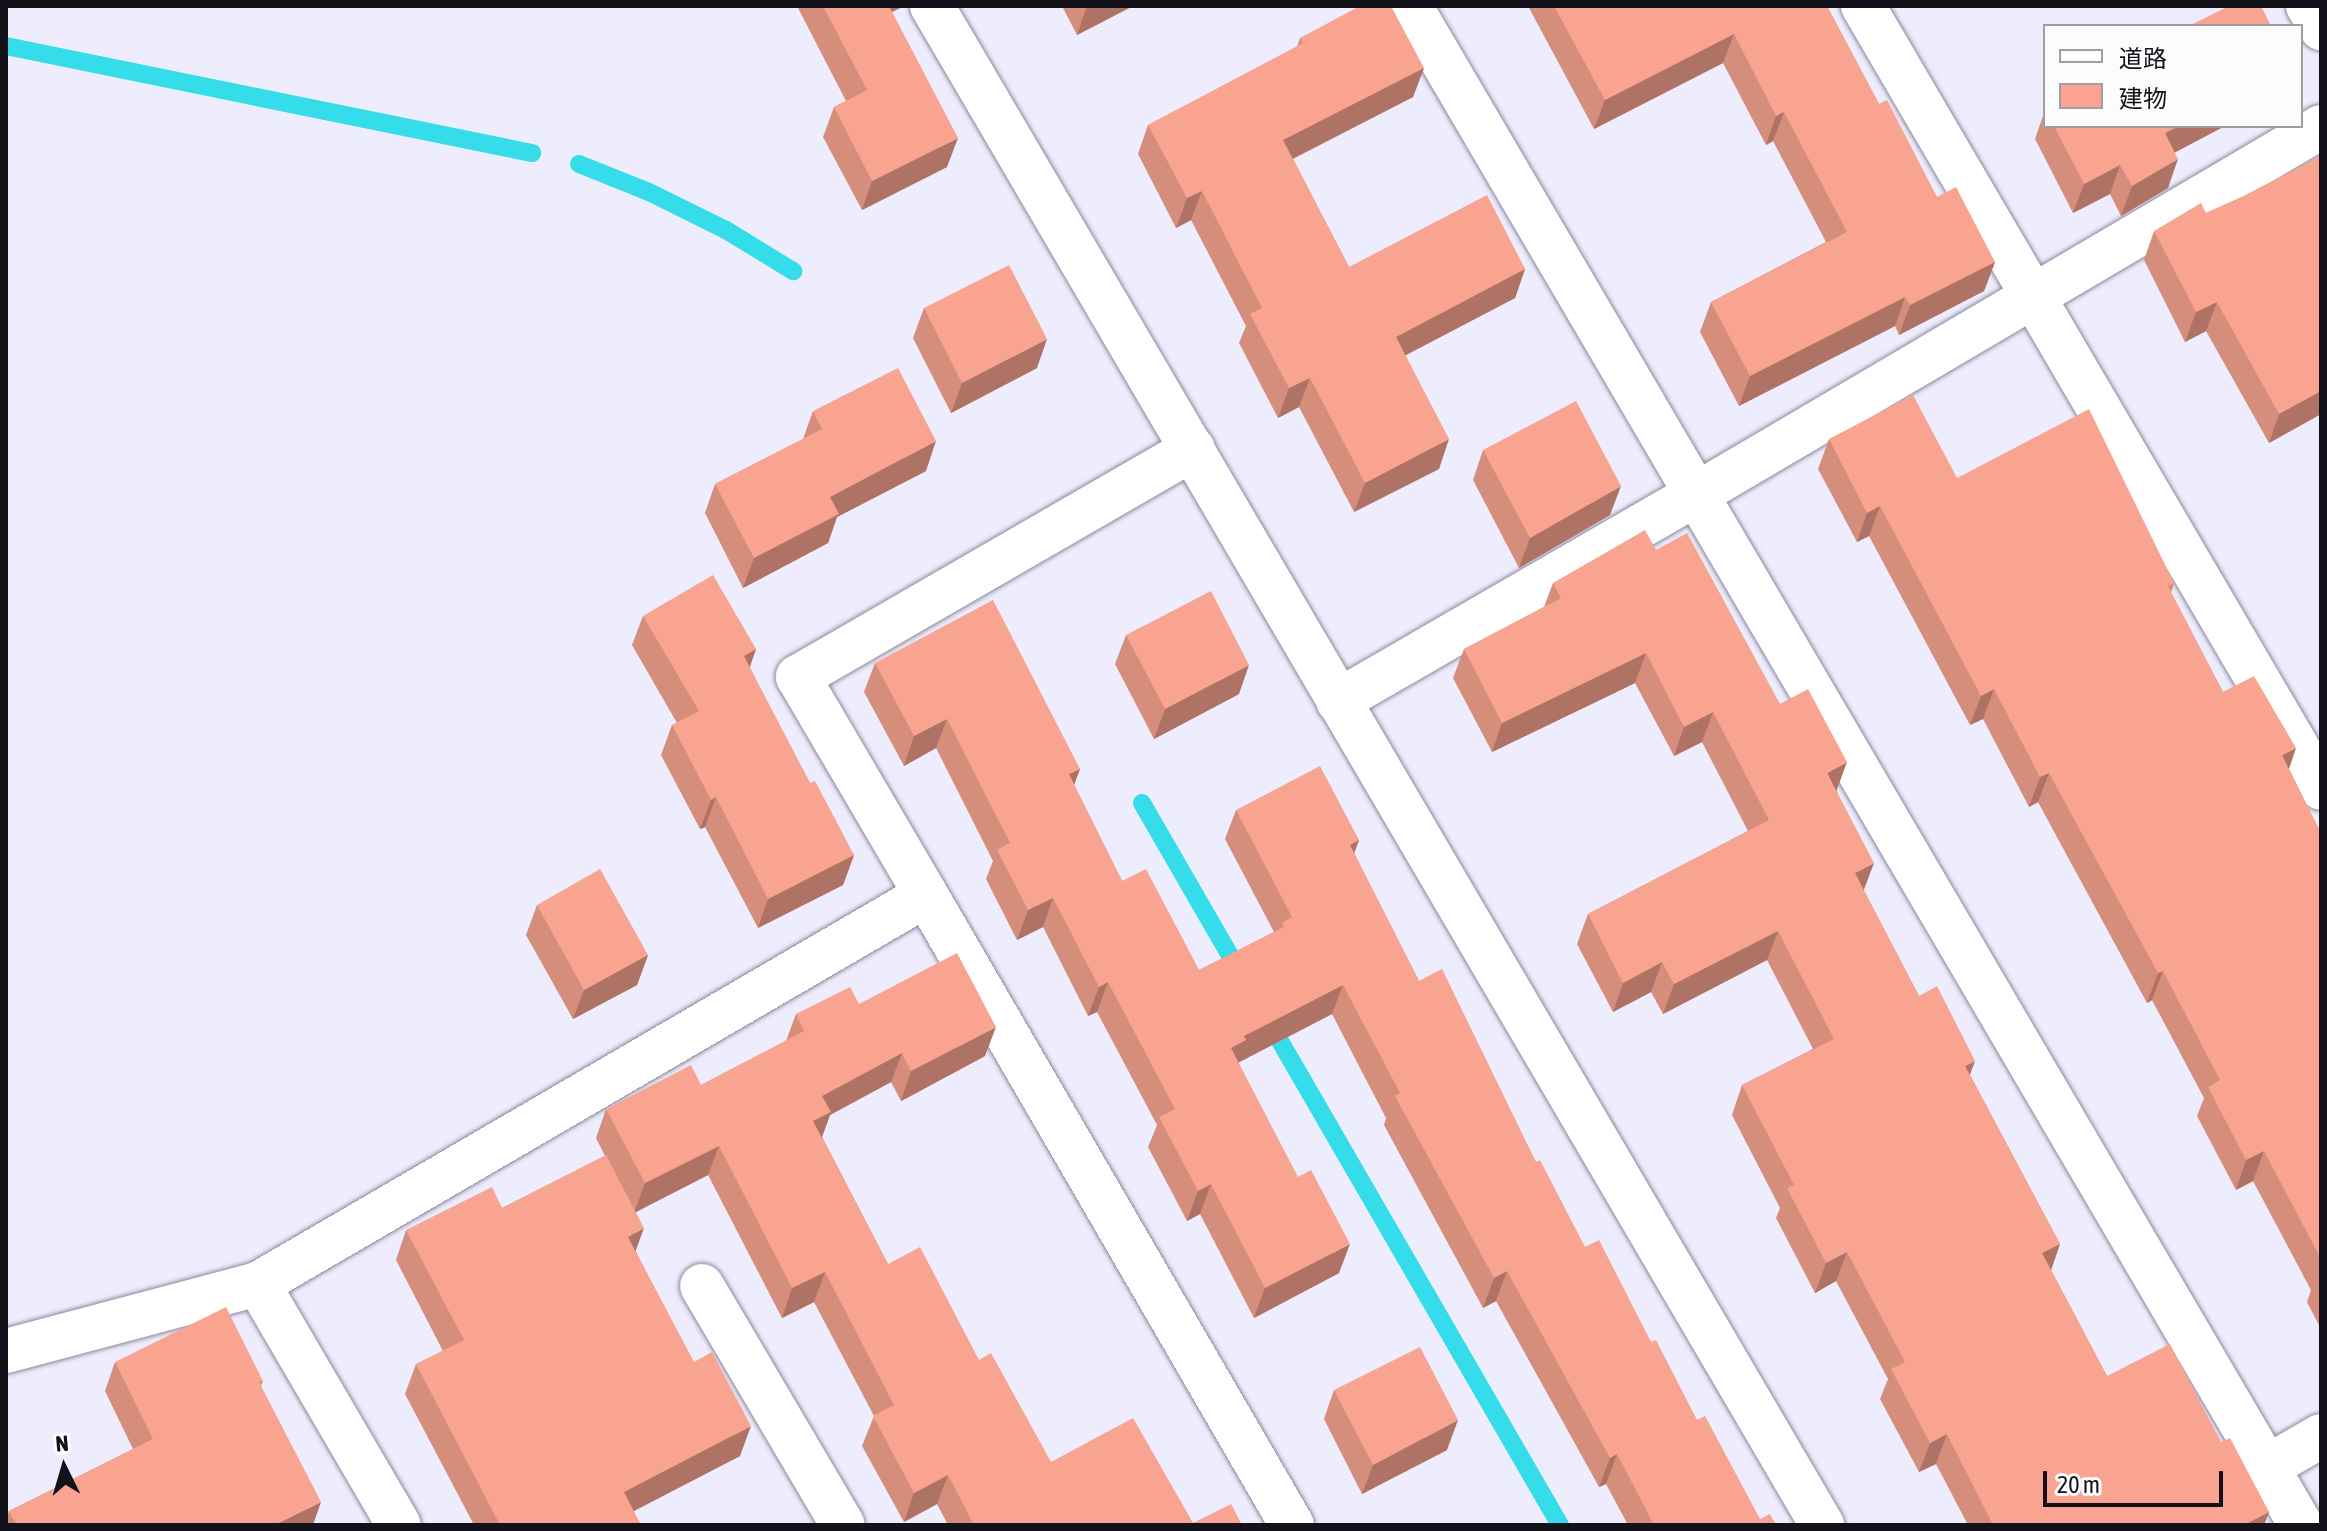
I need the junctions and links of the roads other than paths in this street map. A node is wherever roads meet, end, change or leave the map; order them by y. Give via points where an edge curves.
1 (932, 6) edge
2 (1410, 6) edge
3 (1863, 6) edge
4 (2308, 6) edge
5 (2321, 28) edge
6 (2321, 127) edge
7 (2033, 295) junction
8 (1193, 449) junction
9 (1697, 494) junction
10 (1338, 701) junction
11 (2321, 788) edge
12 (926, 895) junction
13 (258, 1284) junction
14 (702, 1286) dead end
15 (6, 1351) edge
16 (2321, 1436) edge
17 (2267, 1467) junction
18 (399, 1525) edge
19 (843, 1525) edge
20 (1292, 1525) edge
21 (1822, 1525) edge
22 (2301, 1525) edge

1 - 8 street
2 - 9 street
3 - 7 street
4 - 5 street
6 - 7 street
7 - 9 street
7 - 11 street
8 - 10 street
8 - 12 street via 798,677
9 - 10 street
9 - 17 street
10 - 21 street
12 - 13 street
12 - 20 street
13 - 15 street
13 - 18 street
14 - 19 street
16 - 17 street
17 - 22 street

